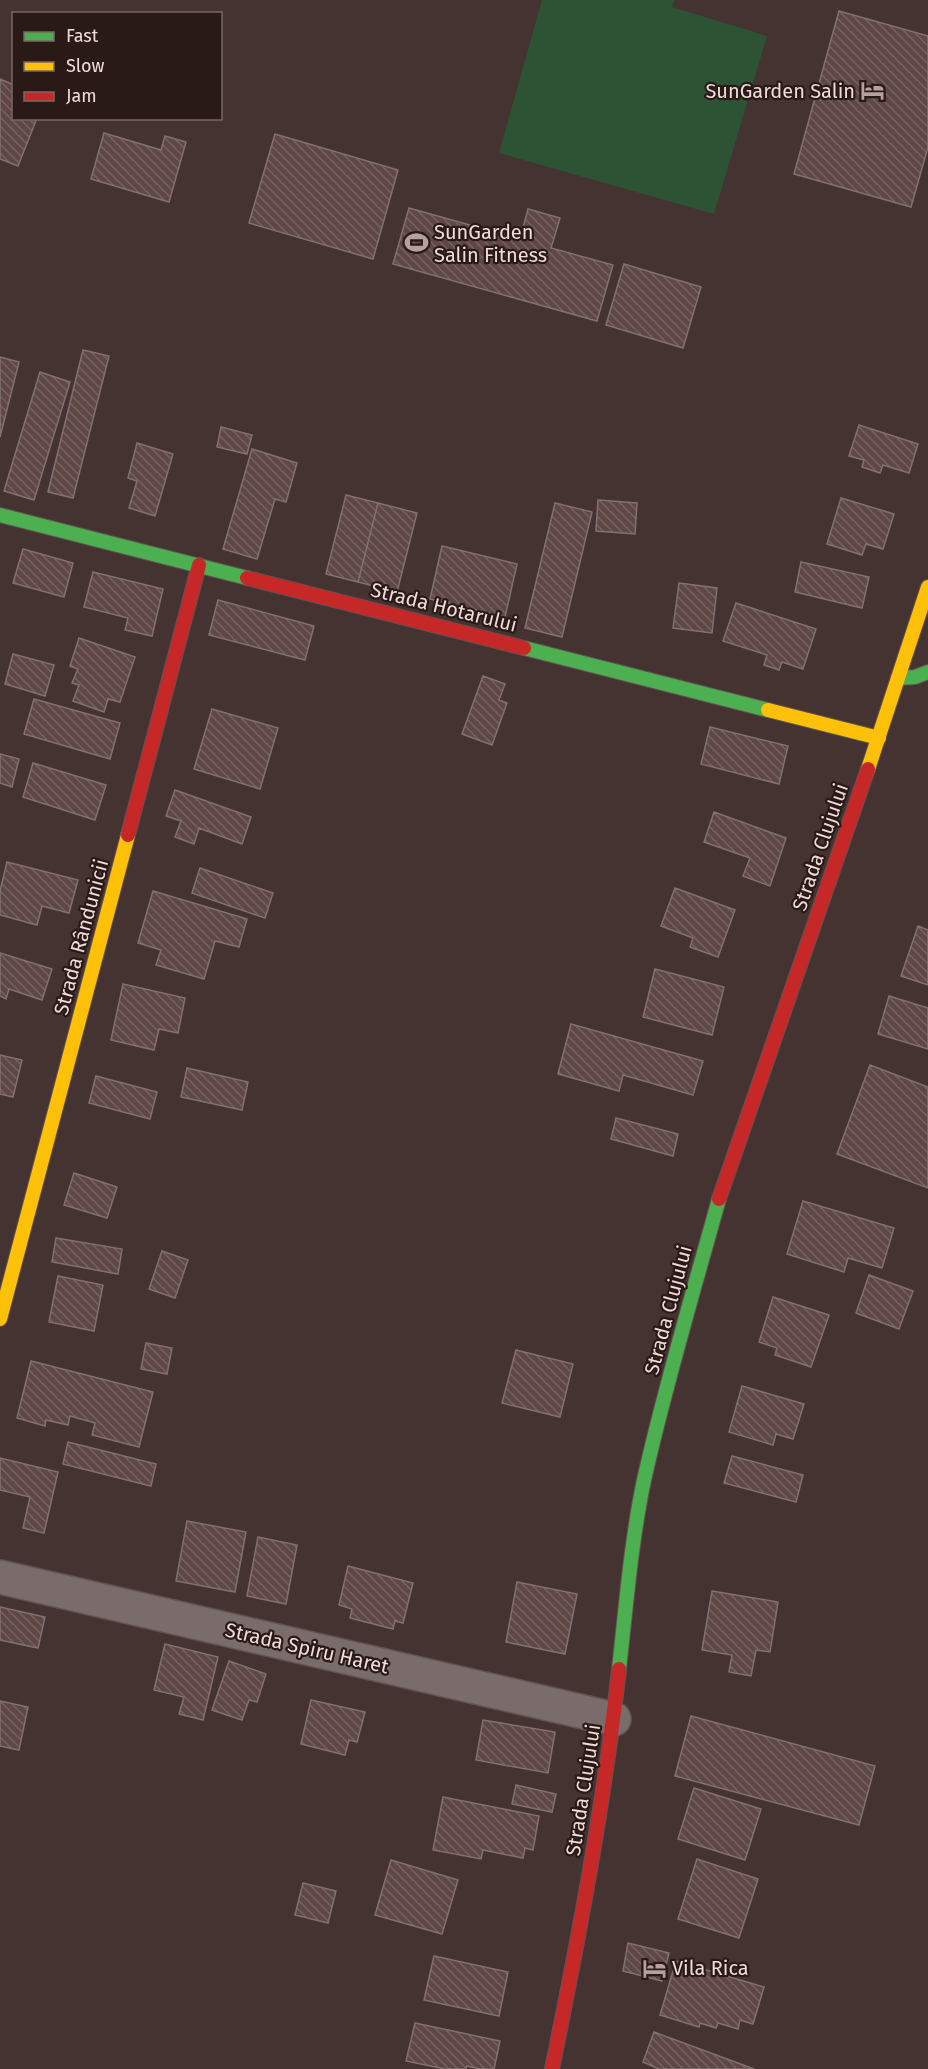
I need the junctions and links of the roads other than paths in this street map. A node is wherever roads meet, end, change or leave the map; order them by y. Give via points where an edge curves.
1 (0, 515) edge
2 (199, 565) junction
3 (928, 588) edge
4 (928, 672) edge
5 (898, 678) junction
6 (879, 738) junction
7 (0, 1319) edge
8 (0, 1577) edge
9 (614, 1719) junction
10 (552, 2069) edge

1 - 2 street, Strada Hotarului
2 - 6 street, Strada Hotarului
2 - 7 street, Strada Rândunicii
3 - 5 street, Strada Clujului
4 - 5 street
5 - 6 street, Strada Clujului
6 - 9 street, Strada Clujului via 725,1179 670,1374 640,1504
8 - 9 street, Strada Spiru Haret
9 - 10 street, Strada Clujului via 586,1896

